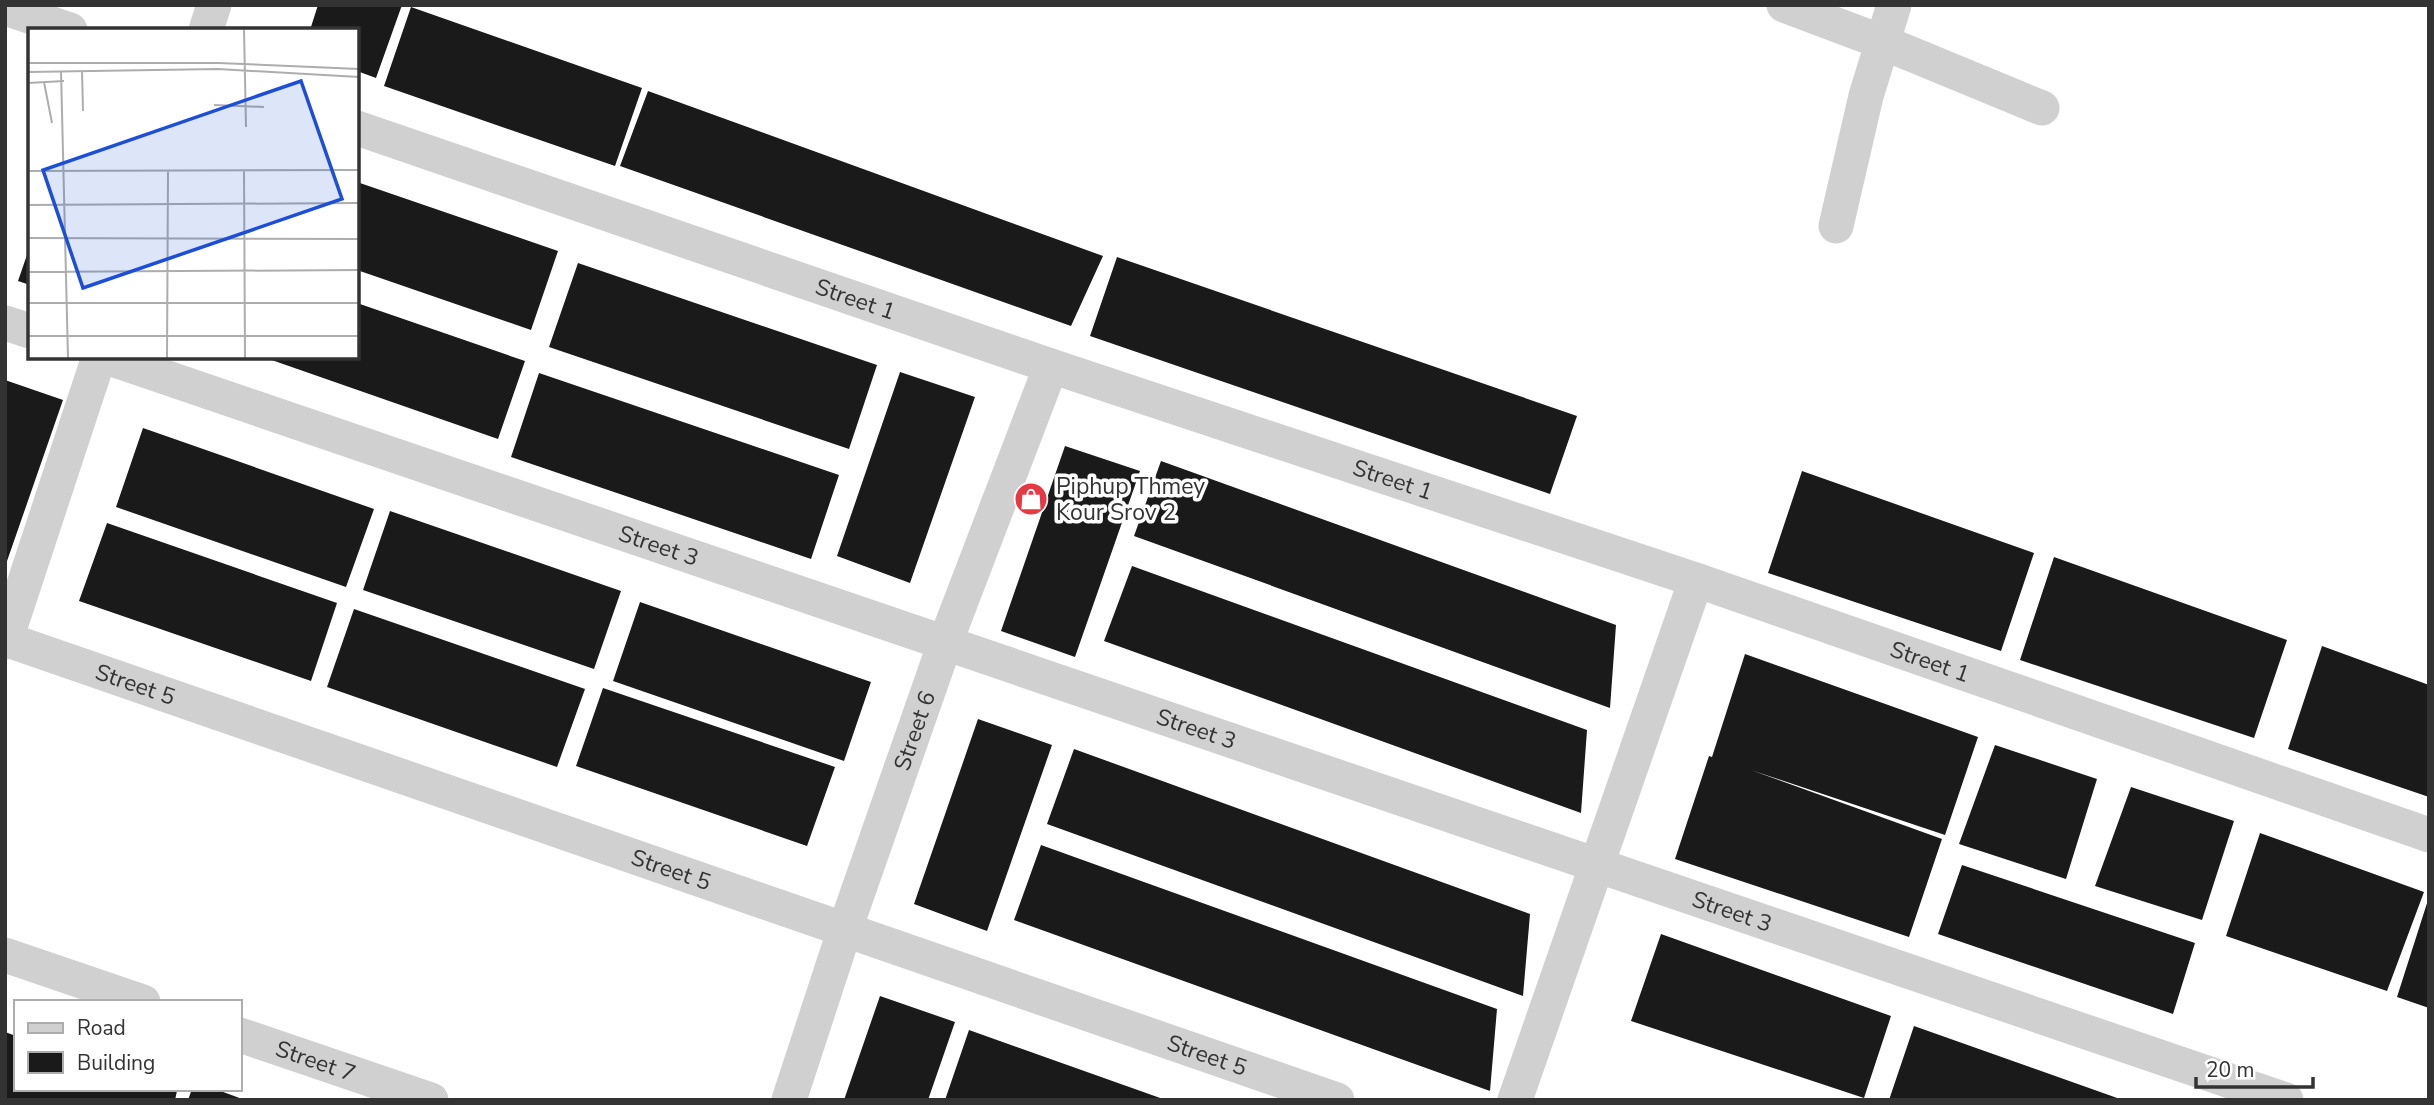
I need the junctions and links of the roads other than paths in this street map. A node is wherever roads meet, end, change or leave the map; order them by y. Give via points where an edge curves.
1 (214, 5) edge
2 (1784, 5) edge
3 (1894, 5) edge
4 (5, 8) edge
5 (64, 28) edge
6 (207, 28) edge
7 (1882, 42) junction
8 (2042, 108) dead end
9 (359, 129) edge
10 (1836, 226) dead end
11 (5, 323) edge
12 (28, 330) edge
13 (98, 359) edge
14 (112, 359) edge
15 (1051, 366) junction
16 (1696, 580) junction
17 (6, 640) edge
18 (945, 643) junction
19 (2429, 835) edge
20 (1596, 866) junction
21 (845, 929) junction
22 (5, 955) edge
23 (137, 1000) edge
24 (242, 1036) edge
25 (431, 1100) edge
26 (789, 1100) edge
27 (1337, 1100) edge
28 (1516, 1100) edge
29 (2286, 1100) edge

1 - 6 street
2 - 7 street
3 - 7 street
4 - 5 street
7 - 8 street
7 - 10 street
9 - 15 street, Street 1
11 - 12 street
13 - 17 street
14 - 18 street, Street 3
15 - 16 street, Street 1
15 - 18 street, Street 6
16 - 19 street, Street 1
16 - 20 street
17 - 21 street, Street 5
18 - 20 street, Street 3
18 - 21 street, Street 6
20 - 28 street
20 - 29 street, Street 3
21 - 26 street, Street 6
21 - 27 street, Street 5
22 - 23 street
24 - 25 street, Street 7

